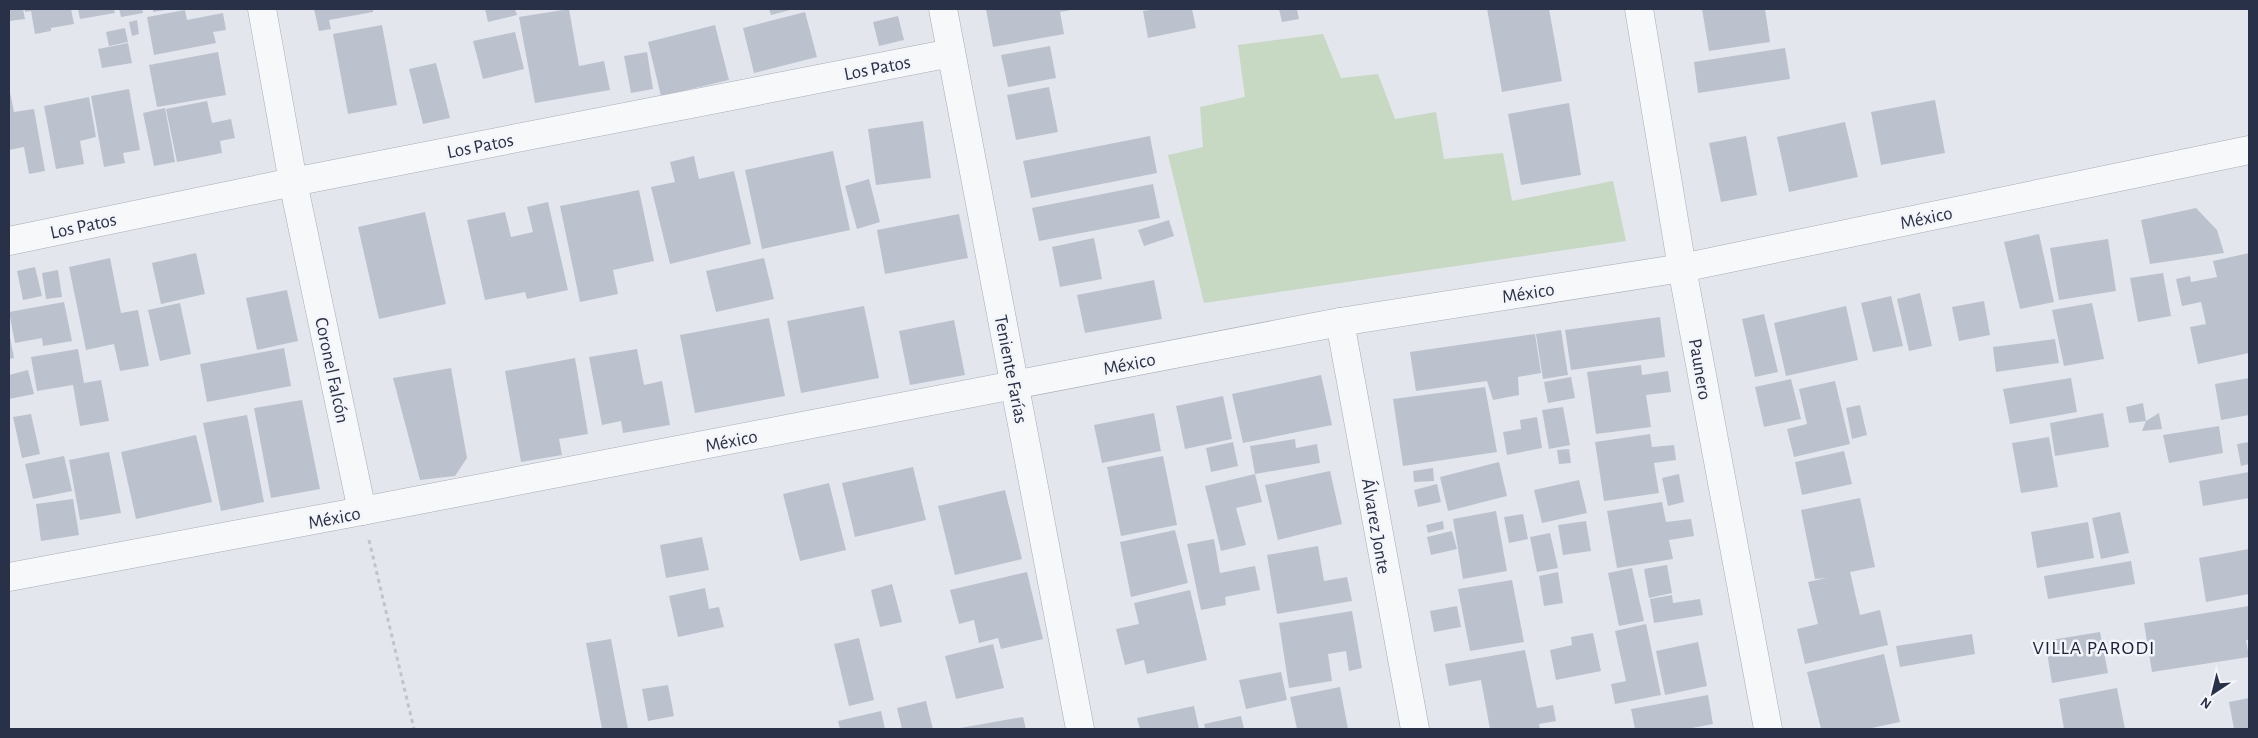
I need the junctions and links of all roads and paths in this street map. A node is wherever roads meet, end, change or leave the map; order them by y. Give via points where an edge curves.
1 (262, 9) edge
2 (943, 9) edge
3 (1639, 9) edge
4 (951, 52) junction
5 (2249, 150) edge
6 (293, 182) junction
7 (9, 241) edge
8 (1682, 268) junction
9 (1340, 322) junction
10 (1015, 385) junction
11 (362, 511) junction
12 (9, 577) edge
13 (414, 729) edge
14 (1080, 729) edge
15 (1415, 729) edge
16 (1768, 729) edge

1 - 6 street, Coronel Falcón
2 - 4 street, Teniente Farías
3 - 8 street, Paunero
4 - 6 street, Los Patos
4 - 10 street, Teniente Farías
5 - 8 street, México
6 - 7 street, Los Patos
6 - 11 street, Coronel Falcón
8 - 9 street, México
8 - 16 street, Paunero
9 - 10 street, México
9 - 15 street, Álvarez Jonte
10 - 11 street, México
10 - 14 street, Teniente Farías
11 - 12 street, México
11 - 13 path

